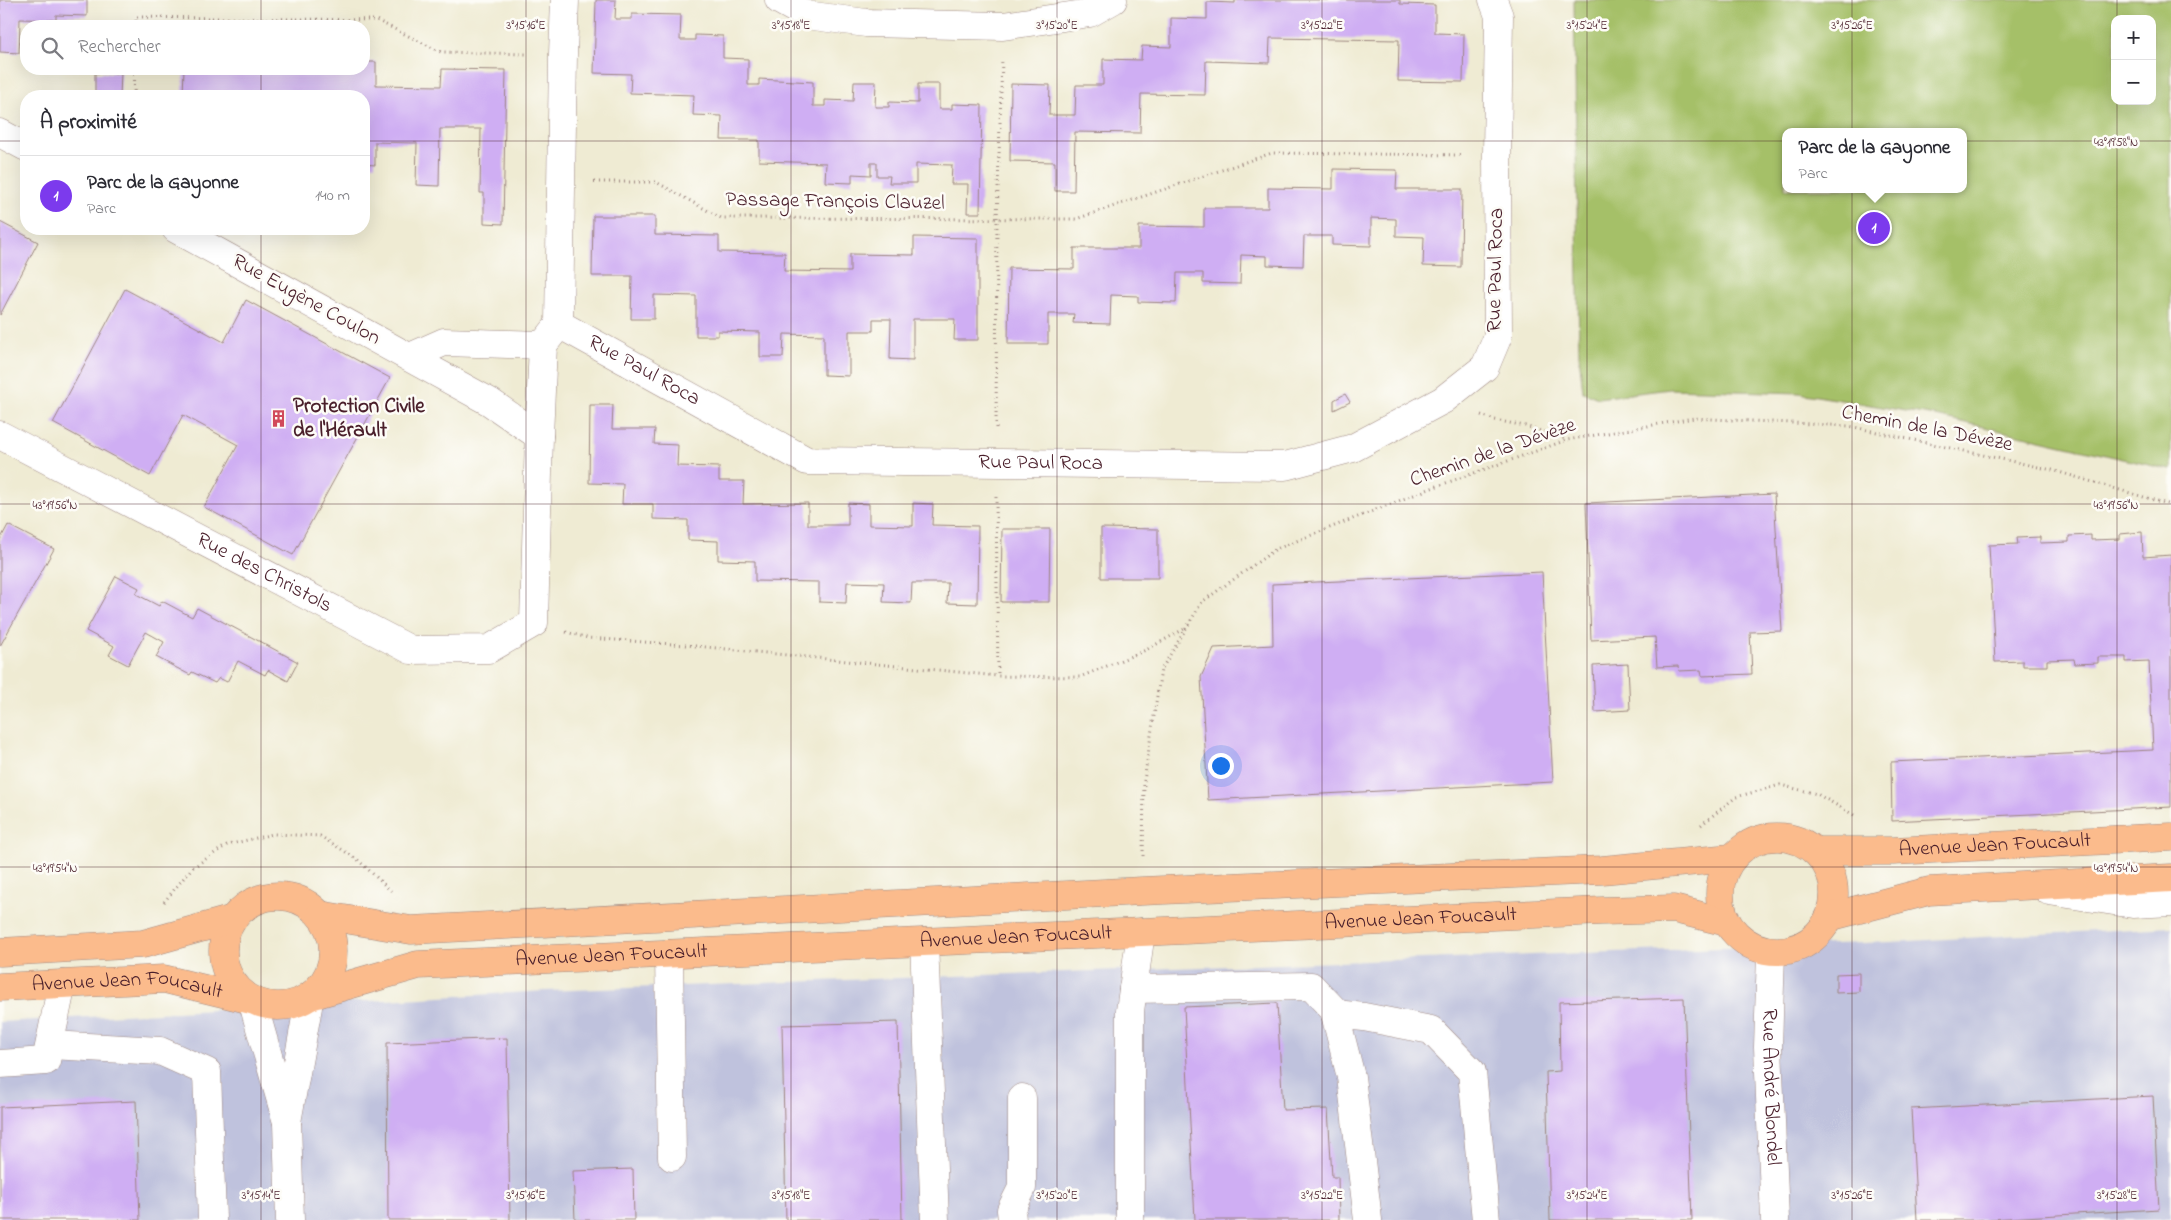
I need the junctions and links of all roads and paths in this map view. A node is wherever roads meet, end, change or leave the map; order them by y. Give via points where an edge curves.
1 (565, 0) edge
2 (779, 0) edge
3 (1113, 0) edge
4 (1493, 0) edge
5 (136, 20) edge
6 (1003, 26) junction
7 (562, 54) junction
8 (135, 75) edge
9 (134, 90) edge
10 (0, 133) edge
11 (20, 144) edge
12 (1496, 155) junction
13 (561, 182) junction
14 (997, 220) junction
15 (187, 235) edge
16 (551, 334) junction
17 (410, 357) junction
18 (1443, 400) junction
19 (0, 435) edge
20 (539, 436) junction
21 (1567, 440) junction
22 (996, 464) junction
23 (2171, 506) edge
24 (534, 623) junction
25 (1186, 627) junction
26 (998, 676) junction
27 (2171, 837) edge
28 (1817, 851) junction
29 (1731, 858) junction
30 (2171, 878) edge
31 (2015, 886) junction
32 (1142, 891) junction
33 (2171, 902) edge
34 (320, 915) junction
35 (1833, 916) junction
36 (233, 919) junction
37 (1726, 922) junction
38 (1141, 932) junction
39 (924, 942) junction
40 (0, 952) edge
41 (1771, 953) junction
42 (669, 954) junction
43 (62, 984) junction
44 (0, 986) edge
45 (1133, 989) junction
46 (310, 996) junction
47 (252, 1000) junction
48 (1335, 1014) junction
49 (51, 1046) junction
50 (0, 1064) edge
51 (1022, 1098) dead end
52 (287, 1122) junction
53 (672, 1157) dead end
54 (212, 1220) edge
55 (290, 1220) edge
56 (935, 1220) edge
57 (1012, 1220) edge
58 (1130, 1220) edge
59 (1368, 1220) edge
60 (1486, 1220) edge
61 (1775, 1220) edge

1 - 7 street
2 - 6 street via 806,15 866,23
3 - 6 street via 1090,13
4 - 12 street, Rue Paul Roca via 1499,16
5 - 7 path via 376,20 441,52
6 - 14 path
7 - 13 street
8 - 9 path
10 - 11 street
12 - 14 path, Passage François Clauzel via 1272,153 1076,219
12 - 18 street, Rue Paul Roca via 1498,336 1485,367
13 - 14 path, Passage François Clauzel via 656,182 721,218
13 - 16 street
14 - 22 path
15 - 17 street, Rue Eugène Coulon
16 - 17 street via 444,342
16 - 20 street
16 - 22 street, Rue Paul Roca via 807,461
17 - 20 street, Rue Eugène Coulon via 490,402
18 - 21 path via 1495,420
18 - 22 street, Rue Paul Roca via 1354,448 1285,466
19 - 24 street, Rue des Christols via 411,650 489,649
20 - 24 street
21 - 23 path, Chemin de la Dévèze via 1694,418 1849,426 2052,470
21 - 25 path, Chemin de la Dévèze via 1429,489 1276,550 1202,602
22 - 26 path
24 - 26 path via 588,638
25 - 26 path via 1146,650 1080,677
25 - 32 path, Chemin de la Dévèze via 1161,670 1144,781
27 - 28 main road, Avenue Jean Foucault via 1894,851
28 - 29 main road via 1798,840 1777,836 1751,842
28 - 35 main road via 1835,881
29 - 32 main road, Avenue Jean Foucault via 1602,870
29 - 37 main road via 1719,889
30 - 31 main road, Avenue Jean Foucault
31 - 33 street via 2133,904
31 - 35 main road, Avenue Jean Foucault via 1929,891
32 - 34 main road, Avenue Jean Foucault via 411,930
34 - 36 main road via 300,901 275,896 252,903
34 - 46 main road via 333,943 333,958 329,973
35 - 41 main road via 1808,945
36 - 40 main road, Avenue Jean Foucault via 143,944
36 - 47 main road via 226,934 224,964 230,979
37 - 38 main road, Avenue Jean Foucault via 1674,909
37 - 41 main road via 1744,943
38 - 39 main road, Avenue Jean Foucault
38 - 45 street
39 - 42 main road, Avenue Jean Foucault
39 - 56 street
41 - 61 street, Rue André Blondel via 1768,1047
42 - 46 main road, Avenue Jean Foucault via 418,965
42 - 53 street
43 - 44 main road, Avenue Jean Foucault
43 - 47 main road, Avenue Jean Foucault via 164,980
43 - 49 street
45 - 48 street via 1310,986
45 - 58 street via 1130,1012
46 - 47 main road via 296,1004 282,1006 267,1006
46 - 52 street
47 - 52 street
48 - 59 street via 1351,1078
48 - 60 street via 1431,1030 1472,1072
49 - 50 street via 46,1061
49 - 54 street via 160,1051 207,1072
51 - 57 street via 1022,1188 1011,1210
52 - 55 street

